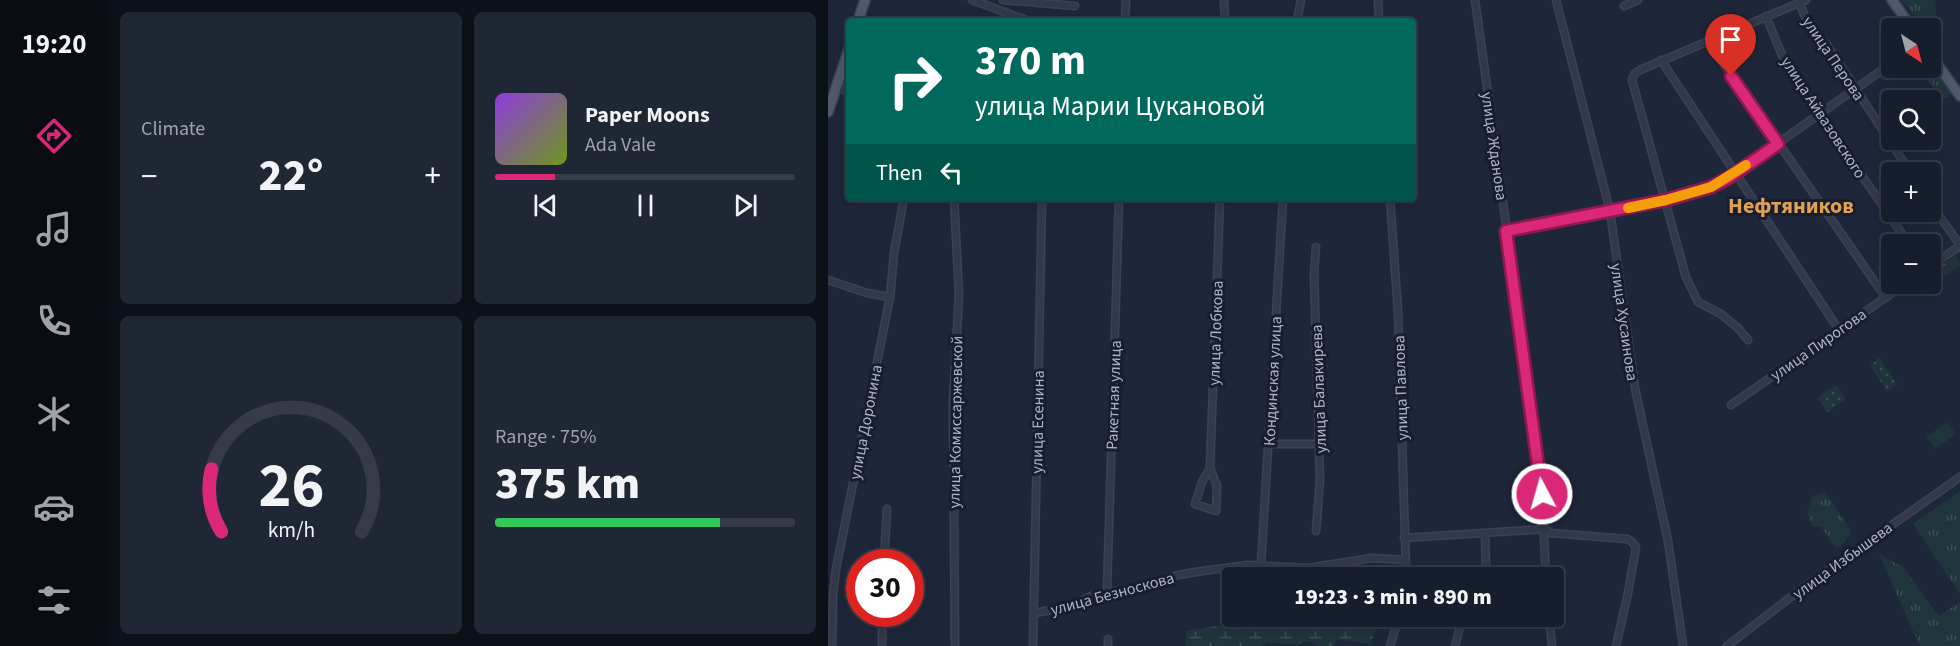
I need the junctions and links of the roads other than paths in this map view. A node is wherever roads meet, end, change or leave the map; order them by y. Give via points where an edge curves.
1 (865, 0) edge
2 (972, 0) edge
3 (1003, 0) edge
4 (1126, 0) edge
5 (1224, 0) edge
6 (1301, 0) edge
7 (1378, 0) edge
8 (1475, 0) edge
9 (1556, 0) edge
10 (1638, 0) edge
11 (1892, 0) edge
12 (1803, 1) edge
13 (1075, 6) dead end
14 (1624, 6) dead end
15 (1766, 16) junction
16 (859, 18) edge
17 (1021, 18) edge
18 (1125, 18) edge
19 (1225, 18) edge
20 (1298, 18) edge
21 (1379, 18) edge
22 (1905, 18) edge
23 (1711, 39) junction
24 (846, 58) edge
25 (1661, 60) junction
26 (1941, 69) edge
27 (1881, 71) edge
28 (836, 88) junction
29 (1855, 89) junction
30 (846, 90) edge
31 (1960, 96) edge
32 (828, 112) edge
33 (1820, 114) junction
34 (1778, 144) junction
35 (1903, 162) edge
36 (1735, 173) junction
37 (1666, 200) junction
38 (903, 201) edge
39 (954, 201) edge
40 (1042, 201) edge
41 (1119, 201) edge
42 (1220, 201) edge
43 (1283, 201) edge
44 (1390, 201) edge
45 (1610, 211) junction
46 (1941, 218) edge
47 (1506, 231) junction
48 (1902, 234) edge
49 (1960, 245) edge
50 (1316, 247) dead end
51 (1941, 258) edge
52 (828, 280) edge
53 (1891, 294) edge
54 (890, 297) junction
55 (1886, 298) junction
56 (1839, 330) junction
57 (1748, 340) dead end
58 (1731, 405) dead end
59 (1269, 444) junction
60 (1319, 444) junction
61 (1210, 468) junction
62 (1960, 477) edge
63 (887, 509) dead end
64 (1545, 529) junction
65 (1316, 531) dead end
66 (1485, 533) junction
67 (1404, 538) junction
68 (885, 549) edge
69 (1405, 560) junction
70 (1260, 565) junction
71 (1405, 567) edge
72 (1486, 567) edge
73 (1546, 567) edge
74 (1107, 592) junction
75 (830, 596) edge
76 (1034, 613) junction
77 (882, 627) edge
78 (1396, 627) edge
79 (1460, 627) edge
80 (1550, 627) edge
81 (832, 646) edge
82 (882, 646) edge
83 (954, 646) edge
84 (1033, 646) edge
85 (1390, 646) edge
86 (1455, 646) edge
87 (1552, 646) edge
88 (1616, 646) edge
89 (1683, 646) edge
90 (1727, 646) edge

1 - 16 main road
2 - 17 street
3 - 13 street
4 - 18 street
5 - 19 street
6 - 20 street
7 - 21 street
8 - 47 street, улица Жданова
9 - 45 street, улица Хусаинова
10 - 14 street
11 - 22 main road
12 - 15 street
12 - 29 street, улица Перова via 1802,15
15 - 23 street
15 - 33 street, улица Айвазовского via 1786,65
23 - 25 street
23 - 34 street via 1720,59
24 - 28 main road
25 - 36 street
25 - 37 street via 1640,70 1632,80
26 - 31 main road
27 - 29 street
28 - 30 street
28 - 32 main road
29 - 33 street
29 - 35 street, улица Перова
33 - 34 street
33 - 48 street, улица Айвазовского
34 - 36 street
34 - 55 street
36 - 37 street via 1711,187
36 - 56 street
37 - 45 street
37 - 57 street via 1686,277 1698,302 1721,314
38 - 54 street, улица Доронина
39 - 83 street, улица Комиссаржевской via 959,294 953,404
40 - 76 street, улица Есенина
41 - 74 street, Ракетная улица
42 - 61 street, улица Лобкова
43 - 59 street, Кондинская улица
44 - 67 street, улица Павлова via 1398,312
45 - 47 street
45 - 89 street, улица Хусаинова via 1635,388 1668,541
46 - 49 street
47 - 64 street, улица Жданова
49 - 51 street
50 - 60 street, улица Балакирева
52 - 54 street
53 - 55 street, улица Пирогова
54 - 75 street, улица Доронина
55 - 56 street, улица Пирогова
56 - 58 street, улица Пирогова
59 - 60 street
59 - 70 street, Кондинская улица
60 - 65 street, улица Балакирева
61 - 61 street, улица Лобкова via 1195,504 1216,511 1217,486
62 - 90 street, улица Избышева
63 - 68 street
64 - 66 street
64 - 73 street, улица Жданова
64 - 88 street via 1551,533 1627,539 1636,547
66 - 67 street
66 - 72 street
67 - 69 street, улица Павлова
69 - 70 street, улица Безноскова via 1372,558 1308,568
69 - 71 street, улица Павлова
70 - 74 street, улица Безноскова via 1178,575 1143,587
74 - 76 street, улица Безноскова via 1069,607
75 - 81 street, улица Доронина
76 - 84 street, улица Есенина
77 - 82 street
78 - 85 street
79 - 86 street
80 - 87 street

